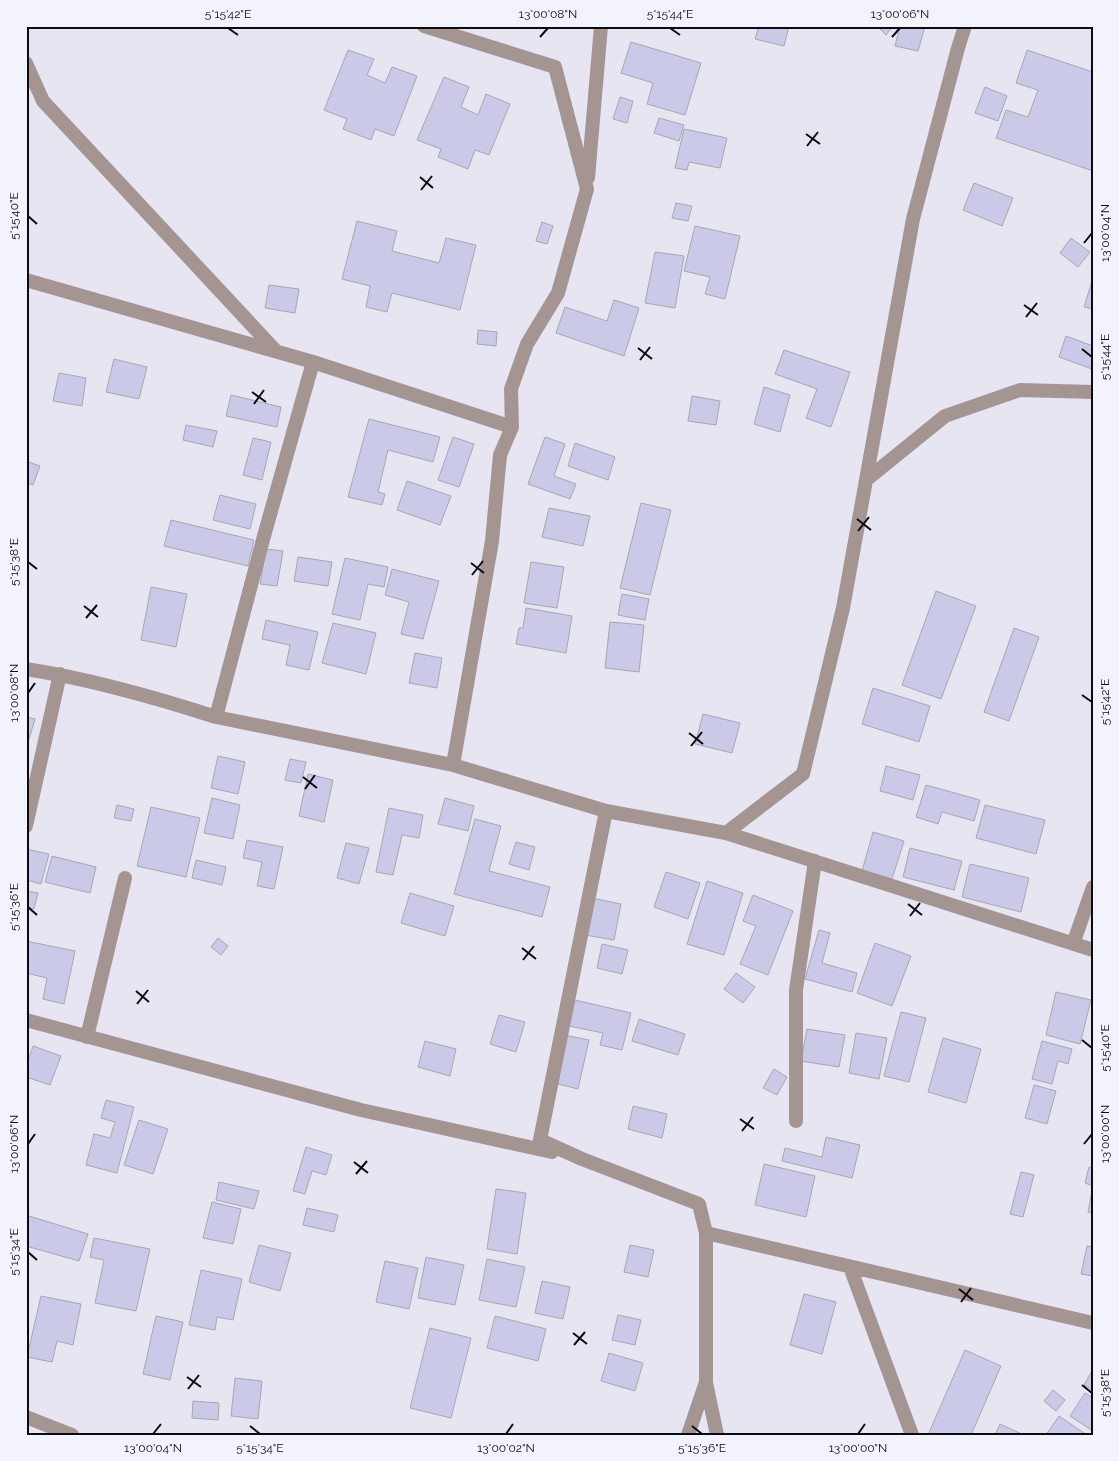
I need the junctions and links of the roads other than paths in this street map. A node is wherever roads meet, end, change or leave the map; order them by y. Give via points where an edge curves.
1 (424, 26) edge
2 (601, 26) edge
3 (965, 26) edge
4 (26, 63) edge
5 (587, 189) junction
6 (26, 280) edge
7 (276, 351) junction
8 (313, 362) junction
9 (1093, 392) edge
10 (512, 427) junction
11 (866, 480) junction
12 (26, 669) edge
13 (60, 674) junction
14 (216, 717) junction
15 (453, 765) junction
16 (606, 811) junction
17 (26, 826) edge
18 (726, 833) junction
19 (816, 861) junction
20 (125, 878) dead end
21 (1093, 887) edge
22 (1073, 944) junction
23 (1093, 950) edge
24 (26, 1020) edge
25 (87, 1037) junction
26 (796, 1121) dead end
27 (582, 1159) junction
28 (706, 1233) junction
29 (850, 1267) junction
30 (1093, 1323) edge
31 (706, 1382) junction
32 (26, 1417) edge
33 (72, 1435) edge
34 (688, 1435) edge
35 (717, 1435) edge
36 (912, 1435) edge

1 - 5 street via 555,67
2 - 5 street
3 - 11 street via 913,219
4 - 7 street via 43,101
5 - 10 street via 558,293 527,344 512,389
6 - 7 street
7 - 8 street
8 - 10 street
8 - 14 street
9 - 11 street via 1020,390 946,416
10 - 15 street via 500,455 492,541
11 - 18 street via 843,608 803,774
12 - 13 street
13 - 14 street
13 - 17 street
14 - 15 street
15 - 16 street
16 - 18 street
16 - 27 street via 540,1140
18 - 19 street
19 - 22 street
19 - 26 street via 796,990
20 - 25 street
21 - 22 street
22 - 23 street
24 - 25 street
25 - 27 street via 361,1110
27 - 28 street via 699,1204
28 - 29 street
28 - 31 street
29 - 30 street
29 - 36 street
31 - 34 street
31 - 35 street
32 - 33 street

